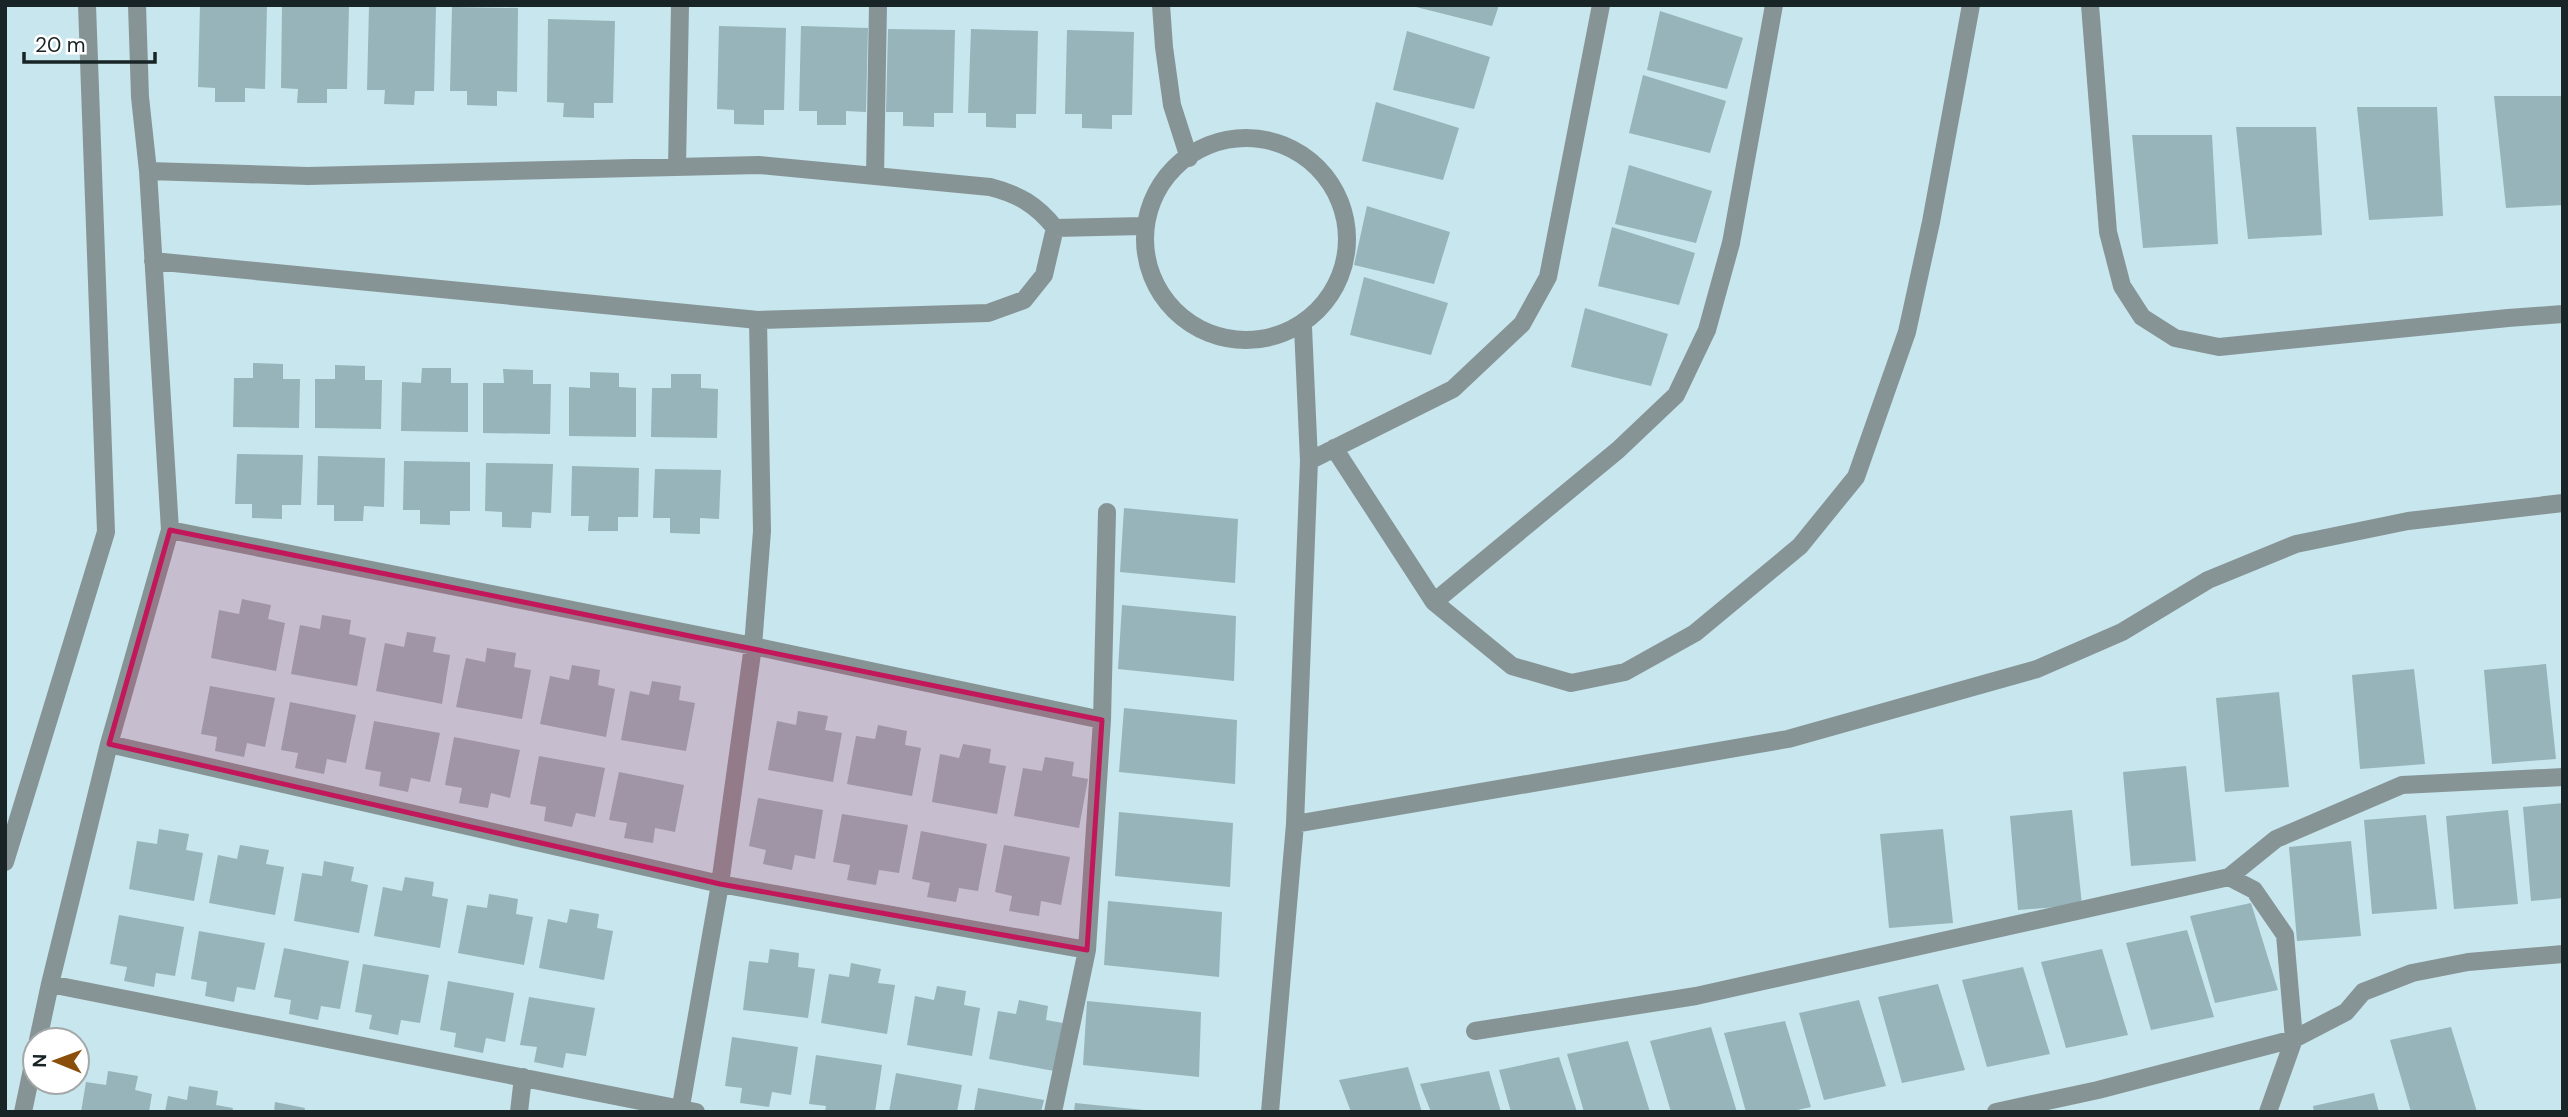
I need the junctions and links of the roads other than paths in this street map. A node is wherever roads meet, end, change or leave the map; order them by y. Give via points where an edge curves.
1 (88, 5) edge
2 (137, 5) edge
3 (680, 5) edge
4 (878, 5) edge
5 (1161, 5) edge
6 (1601, 5) edge
7 (1774, 5) edge
8 (1971, 5) edge
9 (2090, 5) edge
10 (1189, 158) junction
11 (677, 167) junction
12 (148, 172) junction
13 (875, 176) junction
14 (1143, 226) junction
15 (1055, 228) junction
16 (153, 261) junction
17 (2563, 314) edge
18 (758, 320) junction
19 (1303, 327) junction
20 (1334, 448) junction
21 (1309, 461) junction
22 (2563, 503) edge
23 (1107, 512) dead end
24 (170, 530) junction
25 (1434, 602) junction
26 (752, 646) junction
27 (1102, 720) junction
28 (109, 744) junction
29 (2563, 777) edge
30 (1295, 824) junction
31 (5, 862) edge
32 (2228, 877) junction
33 (720, 884) junction
34 (1087, 950) junction
35 (2563, 954) edge
36 (50, 984) junction
37 (41, 1026) edge
38 (1475, 1031) dead end
39 (2294, 1039) junction
40 (523, 1077) junction
41 (685, 1111) edge
42 (519, 1112) edge
43 (1053, 1112) edge
44 (1270, 1112) edge
45 (1996, 1112) edge
46 (2268, 1112) edge

1 - 31 street via 106,532
2 - 12 street
3 - 11 street
4 - 13 street
5 - 10 street via 1172,105
6 - 20 street via 1548,277 1522,324 1453,389
7 - 25 street via 1731,243 1707,330 1676,395 1618,450
8 - 25 street via 1907,332 1856,477 1800,546 1695,634 1625,672 1571,683 1512,666
9 - 17 street via 2108,232 2122,286 2141,317 2175,338 2219,346
10 - 14 street via 1167,173
10 - 19 street via 1216,140 1274,139 1324,171 1349,223 1341,282
11 - 12 street via 308,176
11 - 13 street via 759,165
12 - 16 street
13 - 15 street via 1013,193 1042,211
14 - 15 street
14 - 19 street via 1153,284 1192,328 1248,344
15 - 18 street via 1044,275 1024,300 988,313
16 - 18 street
16 - 24 street
18 - 26 street via 762,531
19 - 21 street
20 - 21 street
20 - 25 street
21 - 30 street
22 - 30 street via 2408,521 2296,544 2208,580 2122,632 2037,669 1788,739
23 - 27 street
24 - 26 street
24 - 28 street
26 - 27 street
26 - 33 street
27 - 34 street
28 - 33 street
28 - 36 street
29 - 32 street via 2402,785 2276,839
30 - 44 street
32 - 38 street via 1696,996
32 - 39 street via 2254,890 2285,935
33 - 34 street
33 - 41 street
34 - 43 street
35 - 39 street via 2468,962 2413,973 2363,992 2346,1012
36 - 37 street
36 - 40 street
39 - 45 street
39 - 46 street
40 - 41 street
40 - 42 street

